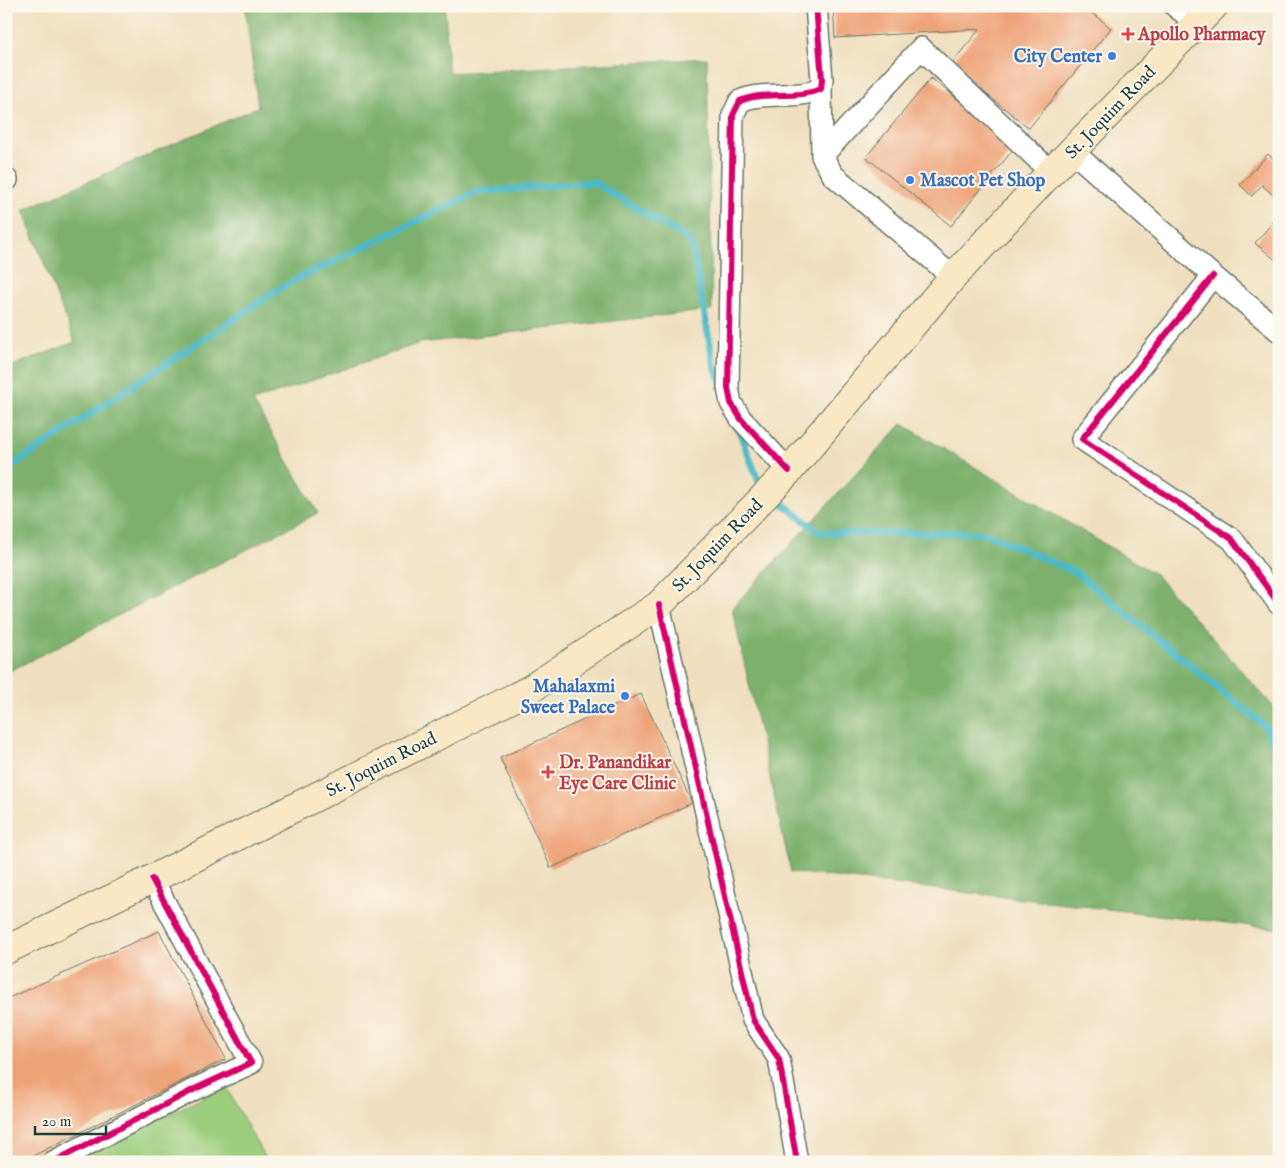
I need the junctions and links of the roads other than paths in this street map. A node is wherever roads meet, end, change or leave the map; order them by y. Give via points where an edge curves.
1 (816, 6) edge
2 (1175, 6) edge
3 (1205, 15) edge
4 (821, 89) junction
5 (1072, 151) junction
6 (822, 156) junction
7 (1051, 172) junction
8 (1213, 276) junction
9 (953, 277) junction
10 (1279, 331) edge
11 (788, 471) junction
12 (660, 604) junction
13 (1279, 604) edge
14 (152, 880) junction
15 (6, 950) edge
16 (53, 1162) edge
17 (798, 1162) edge

1 - 4 street
2 - 3 street
3 - 5 main road, St. Joquim Road
4 - 6 street
4 - 11 street via 811,93 753,96 740,101 733,115 728,388 731,403 741,419
5 - 7 main road, St. Joquim Road
5 - 8 street
6 - 7 street via 921,48
6 - 9 street via 833,175
7 - 9 main road, St. Joquim Road
8 - 10 street
8 - 13 street via 1082,440 1232,540
9 - 11 main road, St. Joquim Road
11 - 12 main road, St. Joquim Road
12 - 14 main road, St. Joquim Road via 528,690
12 - 17 street via 753,1020 779,1059
14 - 15 main road, St. Joquim Road
14 - 16 street via 251,1063

